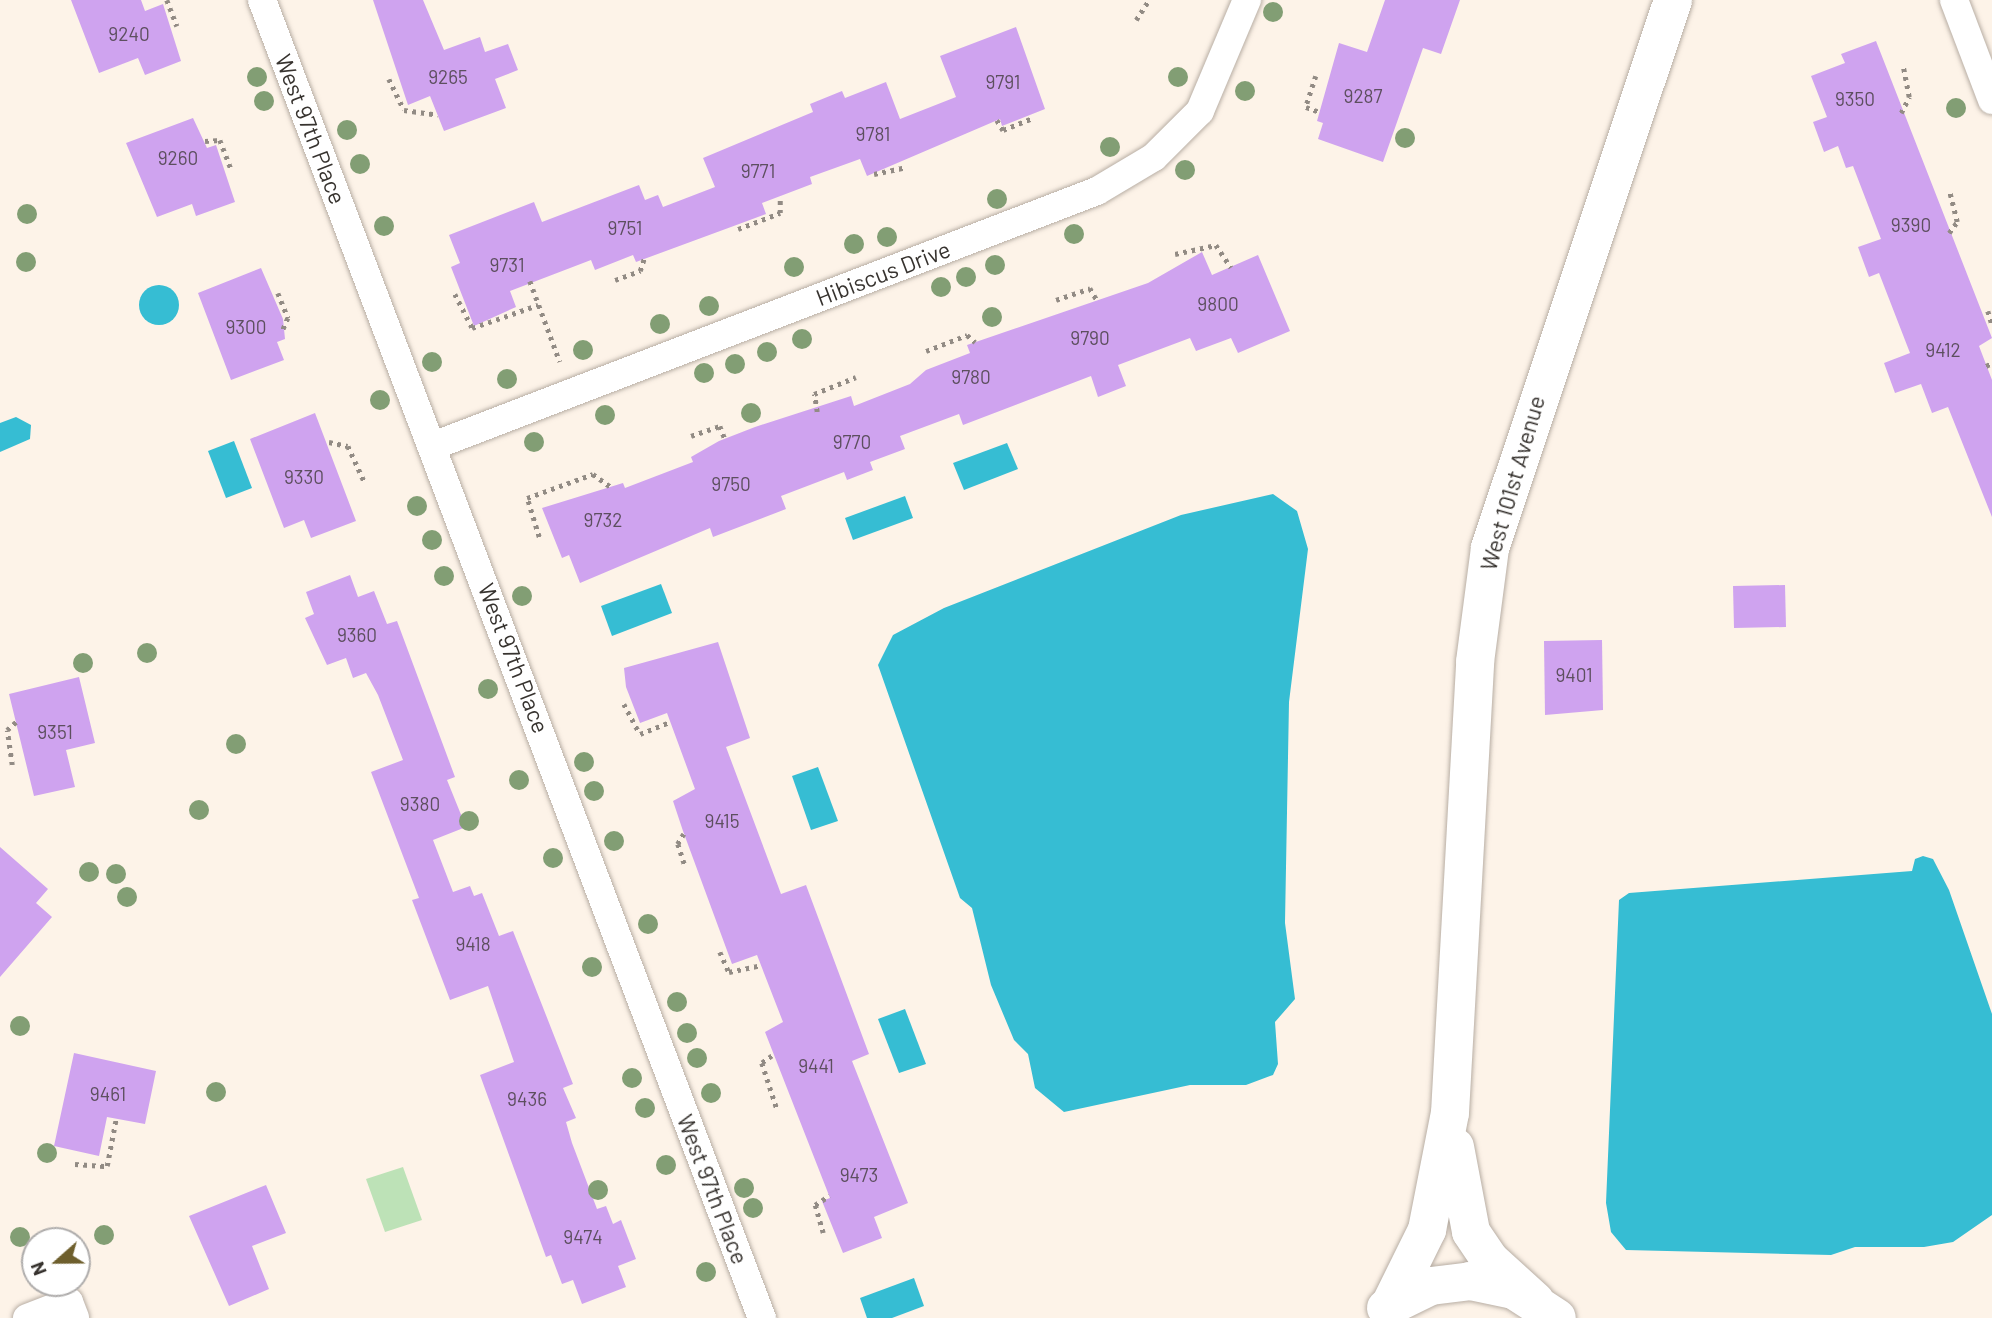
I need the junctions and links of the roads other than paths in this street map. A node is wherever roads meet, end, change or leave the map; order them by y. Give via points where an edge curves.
1 (262, 0) edge
2 (1247, 0) edge
3 (1673, 0) edge
4 (1954, 0) edge
5 (1992, 100) edge
6 (433, 446) junction
7 (1450, 1113) junction
8 (1546, 1309) edge
9 (72, 1310) edge
10 (1382, 1311) edge
11 (27, 1318) edge
12 (762, 1318) edge

1 - 6 street, West 97th Place
2 - 6 street, Hibiscus Drive via 1200,111 1154,157 1097,191
3 - 7 street, West 101st Avenue via 1490,548 1475,662
4 - 5 street
6 - 12 street, West 97th Place
7 - 8 street, West 101st Avenue via 1471,1232 1490,1260
7 - 10 street, West 101st Avenue via 1427,1230
8 - 10 street via 1470,1281 1431,1286
9 - 11 street

